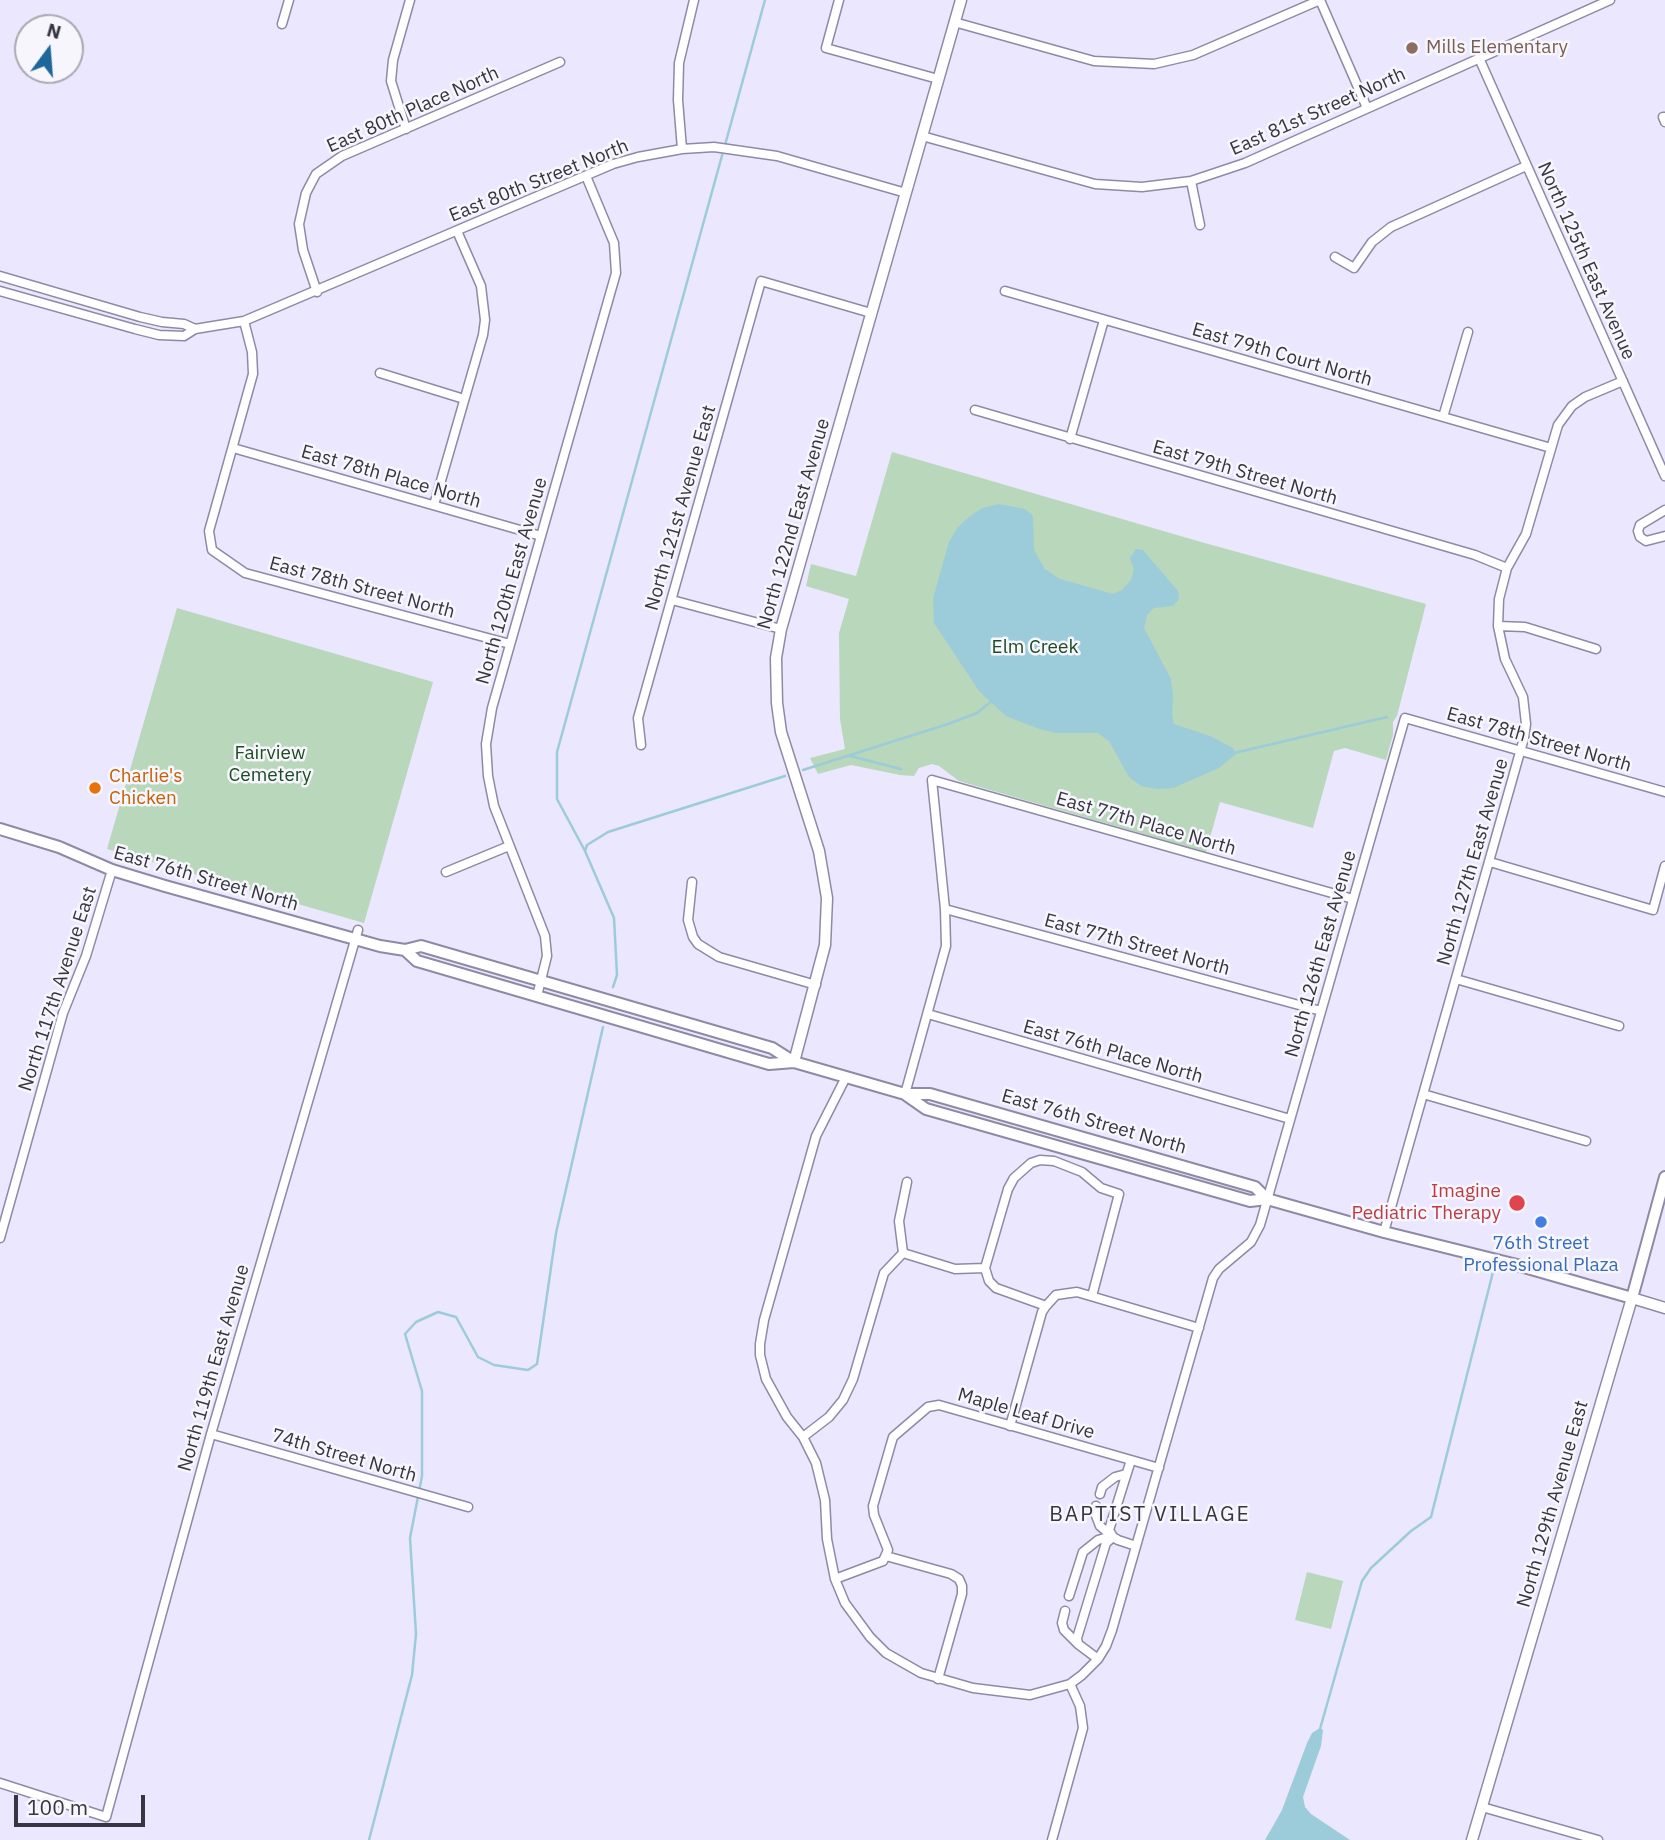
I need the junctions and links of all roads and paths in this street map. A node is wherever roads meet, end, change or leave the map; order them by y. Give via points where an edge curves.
1 (289, 0) edge
2 (410, 0) edge
3 (694, 0) edge
4 (839, 0) edge
5 (961, 0) edge
6 (1320, 0) edge
7 (1610, 0) edge
8 (954, 22) junction
9 (282, 24) dead end
10 (1479, 58) junction
11 (560, 62) dead end
12 (938, 79) junction
13 (1367, 108) junction
14 (406, 129) junction
15 (922, 136) junction
16 (682, 149) junction
17 (1526, 166) junction
18 (586, 176) junction
19 (1191, 181) junction
20 (906, 193) junction
21 (1200, 225) dead end
22 (457, 231) junction
23 (1335, 257) dead end
24 (0, 276) edge
25 (0, 290) edge
26 (1005, 291) dead end
27 (317, 292) junction
28 (871, 313) junction
29 (1104, 320) junction
30 (244, 321) junction
31 (195, 329) junction
32 (1468, 332) dead end
33 (380, 373) dead end
34 (1623, 381) junction
35 (464, 398) junction
36 (975, 410) dead end
37 (1443, 417) junction
38 (1070, 439) junction
39 (1550, 447) junction
40 (233, 448) junction
41 (1665, 476) edge
42 (434, 505) junction
43 (1665, 510) edge
44 (541, 536) junction
45 (1665, 536) edge
46 (1507, 568) junction
47 (672, 600) junction
48 (1498, 626) junction
49 (781, 629) junction
50 (510, 644) junction
51 (1596, 649) dead end
52 (1405, 718) joint
53 (641, 745) dead end
54 (1521, 751) junction
55 (1665, 792) edge
56 (0, 829) edge
57 (509, 846) junction
58 (1490, 862) junction
59 (1665, 866) edge
60 (112, 870) junction
61 (446, 872) dead end
62 (692, 882) dead end
63 (1353, 899) junction
64 (946, 909) junction
65 (357, 935) junction
66 (405, 950) junction
67 (1456, 979) junction
68 (541, 981) junction
69 (816, 985) junction
70 (537, 996) junction
71 (1321, 1011) junction
72 (928, 1014) junction
73 (1619, 1026) dead end
74 (793, 1062) junction
75 (846, 1077) junction
76 (905, 1094) junction
77 (1423, 1094) junction
78 (1290, 1119) junction
79 (1586, 1141) dead end
80 (1665, 1177) edge
81 (907, 1182) dead end
82 (1267, 1199) junction
83 (1384, 1232) junction
84 (0, 1238) edge
85 (904, 1254) junction
86 (985, 1268) junction
87 (1092, 1296) junction
88 (1632, 1298) junction
89 (1046, 1306) junction
90 (1665, 1308) edge
91 (1199, 1328) junction
92 (1010, 1426) junction
93 (211, 1434) junction
94 (803, 1437) junction
95 (1131, 1460) junction
96 (1159, 1468) junction
97 (1126, 1474) junction
98 (1100, 1494) dead end
99 (1096, 1506) dead end
100 (468, 1507) dead end
101 (1112, 1537) junction
102 (1136, 1546) junction
103 (886, 1556) junction
104 (835, 1578) junction
105 (1069, 1596) dead end
106 (1065, 1611) dead end
107 (1078, 1644) junction
108 (1098, 1658) junction
109 (939, 1679) junction
110 (1070, 1684) junction
111 (0, 1783) edge
112 (1482, 1807) junction
113 (1052, 1840) edge
114 (1472, 1840) edge
115 (1598, 1840) edge

1 - 9 street
2 - 14 street via 391,81
3 - 16 street via 678,63
4 - 12 street via 825,48
5 - 8 street, North 122nd East Avenue
6 - 8 street via 1194,55 1146,65 1085,60
6 - 13 street
7 - 10 street, East 81st Street North
8 - 12 street, North 122nd East Avenue
10 - 13 street, East 81st Street North
10 - 17 street, North 125th East Avenue
11 - 14 street, East 80th Place North
12 - 15 street, North 122nd East Avenue
13 - 19 street, East 81st Street North via 1245,163
14 - 27 street, East 80th Place North via 342,156 310,183 300,215 300,236
15 - 19 street via 1095,184 1142,187
15 - 20 street, North 122nd East Avenue
16 - 18 street, East 80th Street North via 638,157
16 - 20 street, East 80th Street North via 714,147 777,156
17 - 23 street via 1391,227 1372,242 1354,268
17 - 34 street, North 125th East Avenue
18 - 22 street, East 80th Street North
18 - 44 street, North 120th East Avenue via 614,243 615,274
19 - 21 street
20 - 28 street, North 122nd East Avenue
22 - 27 street, East 80th Street North
22 - 35 street via 481,286 485,307 483,335
24 - 31 street, East 80th Street North
25 - 31 street, East 80th Street North via 159,335 184,337
26 - 29 street, East 79th Court North
27 - 30 street, East 80th Street North
28 - 47 street, North 121st Avenue East via 761,281
28 - 49 street, North 122nd East Avenue
29 - 37 street, East 79th Court North
29 - 38 street
30 - 31 street, East 80th Street North
30 - 40 street via 253,374
32 - 37 street
33 - 35 street
34 - 39 street, North 127th East Avenue via 1572,406
34 - 41 street, North 125th East Avenue
35 - 42 street
36 - 38 street, East 79th Street North
37 - 39 street, East 79th Court North
38 - 46 street, East 79th Street North
39 - 46 street, North 127th East Avenue via 1526,534
40 - 42 street, East 78th Place North
40 - 50 street, East 78th Street North via 209,530 212,550 245,573
42 - 44 street, East 78th Place North
43 - 45 street via 1640,525 1638,531 1646,541
44 - 50 street, North 120th East Avenue
46 - 48 street, North 127th East Avenue
47 - 49 street
47 - 53 street, North 121st Avenue East via 638,718
48 - 51 street via 1525,627
48 - 54 street, North 127th East Avenue via 1505,659 1523,697 1526,724
49 - 69 street, North 122nd East Avenue via 775,678 780,722 825,874 827,925
50 - 57 street, North 120th East Avenue via 486,744 491,793
52 - 54 street, East 78th Street North
52 - 63 street, North 126th East Avenue
54 - 55 street, East 78th Street North
54 - 58 street, North 127th East Avenue
56 - 60 main road, East 76th Street North
57 - 61 street
57 - 68 street, North 120th East Avenue via 545,936 547,956
58 - 59 street via 1653,909
58 - 67 street, North 127th East Avenue
60 - 65 main road, East 76th Street North
60 - 84 street, North 117th Avenue East via 63,1013
62 - 69 street via 688,920 698,944 719,957
63 - 64 street, East 77th Place North via 932,780
63 - 71 street, North 126th East Avenue
64 - 71 street, East 77th Street North
64 - 72 street via 946,946
65 - 66 main road, East 76th Street North
65 - 93 street, North 119th East Avenue
66 - 68 main road, East 76th Street North via 421,946
66 - 70 main road, East 76th Street North via 417,961
67 - 73 street
67 - 77 street, North 127th East Avenue
68 - 70 street, North 120th East Avenue
68 - 74 main road, East 76th Street North via 772,1048
69 - 74 street, North 122nd East Avenue
70 - 74 main road, East 76th Street North via 769,1063
71 - 78 street, North 126th East Avenue
72 - 76 street
72 - 78 street, East 76th Place North
74 - 75 main road, East 76th Street North
75 - 76 main road, East 76th Street North
75 - 94 street via 816,1136 761,1332 766,1379
76 - 82 main road, East 76th Street North via 926,1109 1248,1201
77 - 79 street
77 - 83 street, North 127th East Avenue
78 - 82 street, North 126th East Avenue
80 - 88 main road, North 129th Avenue East
81 - 85 street via 899,1221
82 - 83 main road, East 76th Street North
82 - 91 street via 1256,1234 1213,1278
83 - 88 main road, East 76th Street North
85 - 86 street via 954,1269
85 - 94 street via 884,1273 853,1379 842,1400
86 - 87 street via 1008,1189 1023,1168 1040,1160 1054,1161 1119,1194
86 - 89 street via 996,1288
87 - 89 street via 1067,1292 1056,1295
87 - 91 street
88 - 90 street, East 76th Street North
88 - 112 street, North 129th Avenue East
89 - 92 street
91 - 96 street
92 - 95 street, Maple Leaf Drive
92 - 103 street, Maple Leaf Drive via 935,1405 901,1427 893,1437 873,1506
93 - 100 street, 74th Street North
93 - 111 street, North 119th East Avenue via 106,1817
94 - 104 street via 821,1480
95 - 96 street, Maple Leaf Drive
95 - 97 street
96 - 102 street
97 - 98 street via 1115,1477
97 - 101 street via 1109,1530
99 - 101 street via 1100,1526
101 - 102 street
101 - 105 street via 1098,1540 1083,1552
101 - 107 street via 1106,1543
102 - 108 street via 1112,1630
103 - 104 street
103 - 109 street via 959,1579 962,1586
104 - 109 street via 845,1603 870,1637 901,1663
106 - 107 street via 1064,1630
107 - 108 street
108 - 110 street
109 - 110 street via 1030,1695
110 - 113 street via 1083,1728
112 - 114 street, North 129th Avenue East
112 - 115 street

